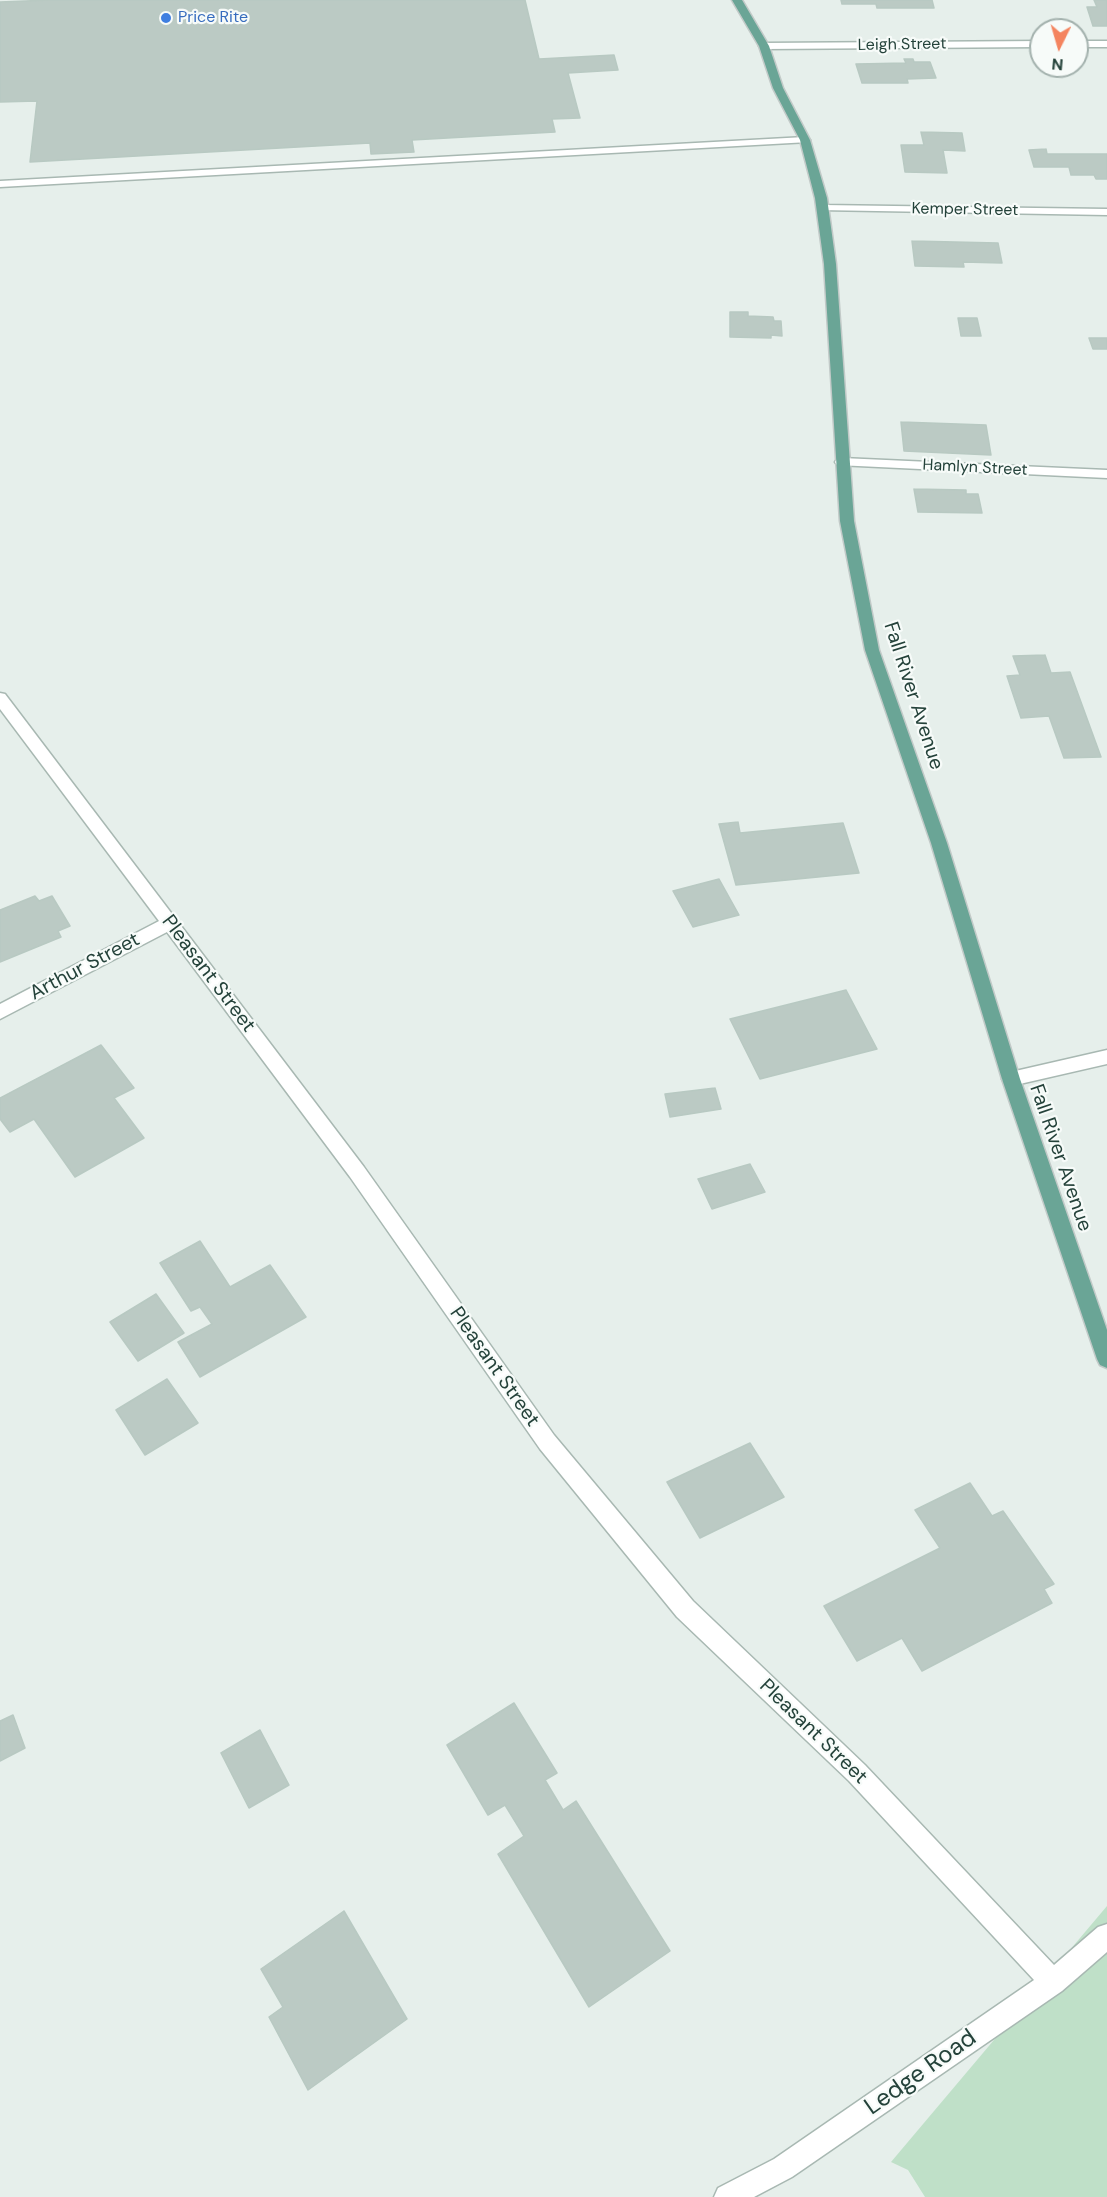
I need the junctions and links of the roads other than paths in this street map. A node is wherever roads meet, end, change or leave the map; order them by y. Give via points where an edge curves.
1 (737, 0) edge
2 (1029, 44) edge
3 (1089, 44) edge
4 (1107, 44) edge
5 (764, 46) junction
6 (805, 140) junction
7 (0, 184) edge
8 (823, 208) junction
9 (1107, 212) edge
10 (842, 462) junction
11 (1107, 474) edge
12 (0, 698) edge
13 (169, 923) junction
14 (0, 1012) edge
15 (1107, 1057) edge
16 (1011, 1079) junction
17 (1107, 1359) edge
18 (1107, 1936) edge
19 (1053, 1982) junction
20 (727, 2197) edge

1 - 5 main road, Fall River Avenue
2 - 5 street, Leigh Street
3 - 4 street
5 - 6 main road, Fall River Avenue via 778,88
6 - 7 street
6 - 8 main road, Fall River Avenue
8 - 9 street, Kemper Street
8 - 10 main road, Fall River Avenue
10 - 11 street, Hamlyn Street
10 - 16 main road, Fall River Avenue via 847,520 872,650 939,843
12 - 13 street, Pleasant Street
13 - 14 street, Arthur Street
13 - 19 street, Pleasant Street via 357,1172 547,1442 685,1609 857,1773
15 - 16 street
16 - 17 main road, Fall River Avenue
18 - 19 street, Ledge Road
19 - 20 street, Ledge Road via 783,2168

